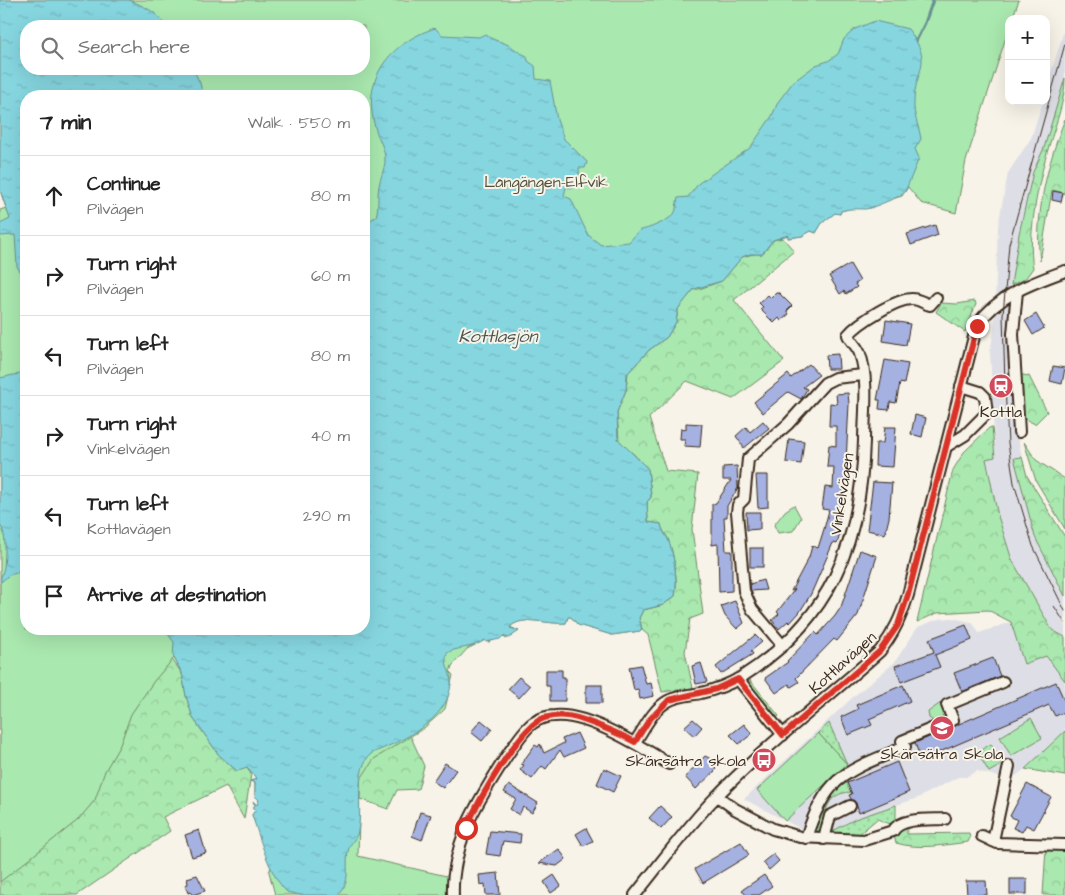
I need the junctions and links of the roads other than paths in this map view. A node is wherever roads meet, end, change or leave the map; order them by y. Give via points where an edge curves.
1 (1065, 271) edge
2 (1017, 291) junction
3 (936, 298) dead end
4 (863, 376) junction
5 (961, 386) junction
6 (1019, 432) dead end
7 (947, 446) junction
8 (783, 646) junction
9 (738, 679) junction
10 (1004, 682) dead end
11 (783, 735) junction
12 (635, 742) junction
13 (669, 764) dead end
14 (1009, 766) dead end
15 (717, 796) junction
16 (850, 806) dead end
17 (945, 819) dead end
18 (982, 836) dead end
19 (806, 838) junction
20 (824, 839) junction
21 (993, 841) junction
22 (1065, 844) edge
23 (453, 895) edge
24 (635, 895) edge

1 - 2 street, Kottlavägen
2 - 5 street, Kottlavägen via 997,303 977,326
2 - 6 street via 1013,352
3 - 4 street, Vinkelvägen via 930,305 916,299 899,301 853,329 848,335 860,354
4 - 8 street, Vinkelvägen via 863,456 850,540 838,573 824,597 802,628
4 - 8 street via 825,382 788,424 748,459 744,499 737,512 744,591 752,609
5 - 7 street, Kottlavägen
5 - 7 street via 985,397 987,413 965,435
7 - 11 street, Kottlavägen via 898,625 880,651
8 - 9 street, Vinkelvägen
9 - 11 street
9 - 12 street, Vinkelvägen via 716,689 669,700 649,720
10 - 19 street via 947,704 953,720 902,741 904,747 846,772 822,796
11 - 15 street, Kottlavägen
12 - 13 street
12 - 23 street via 567,716 534,722 503,763 474,810 461,845
14 - 21 street
15 - 19 street via 774,830
15 - 24 street, Kottlavägen via 688,826
16 - 20 street via 830,816
17 - 20 street via 904,822 893,831 864,840
18 - 21 street
19 - 20 street
21 - 22 street

